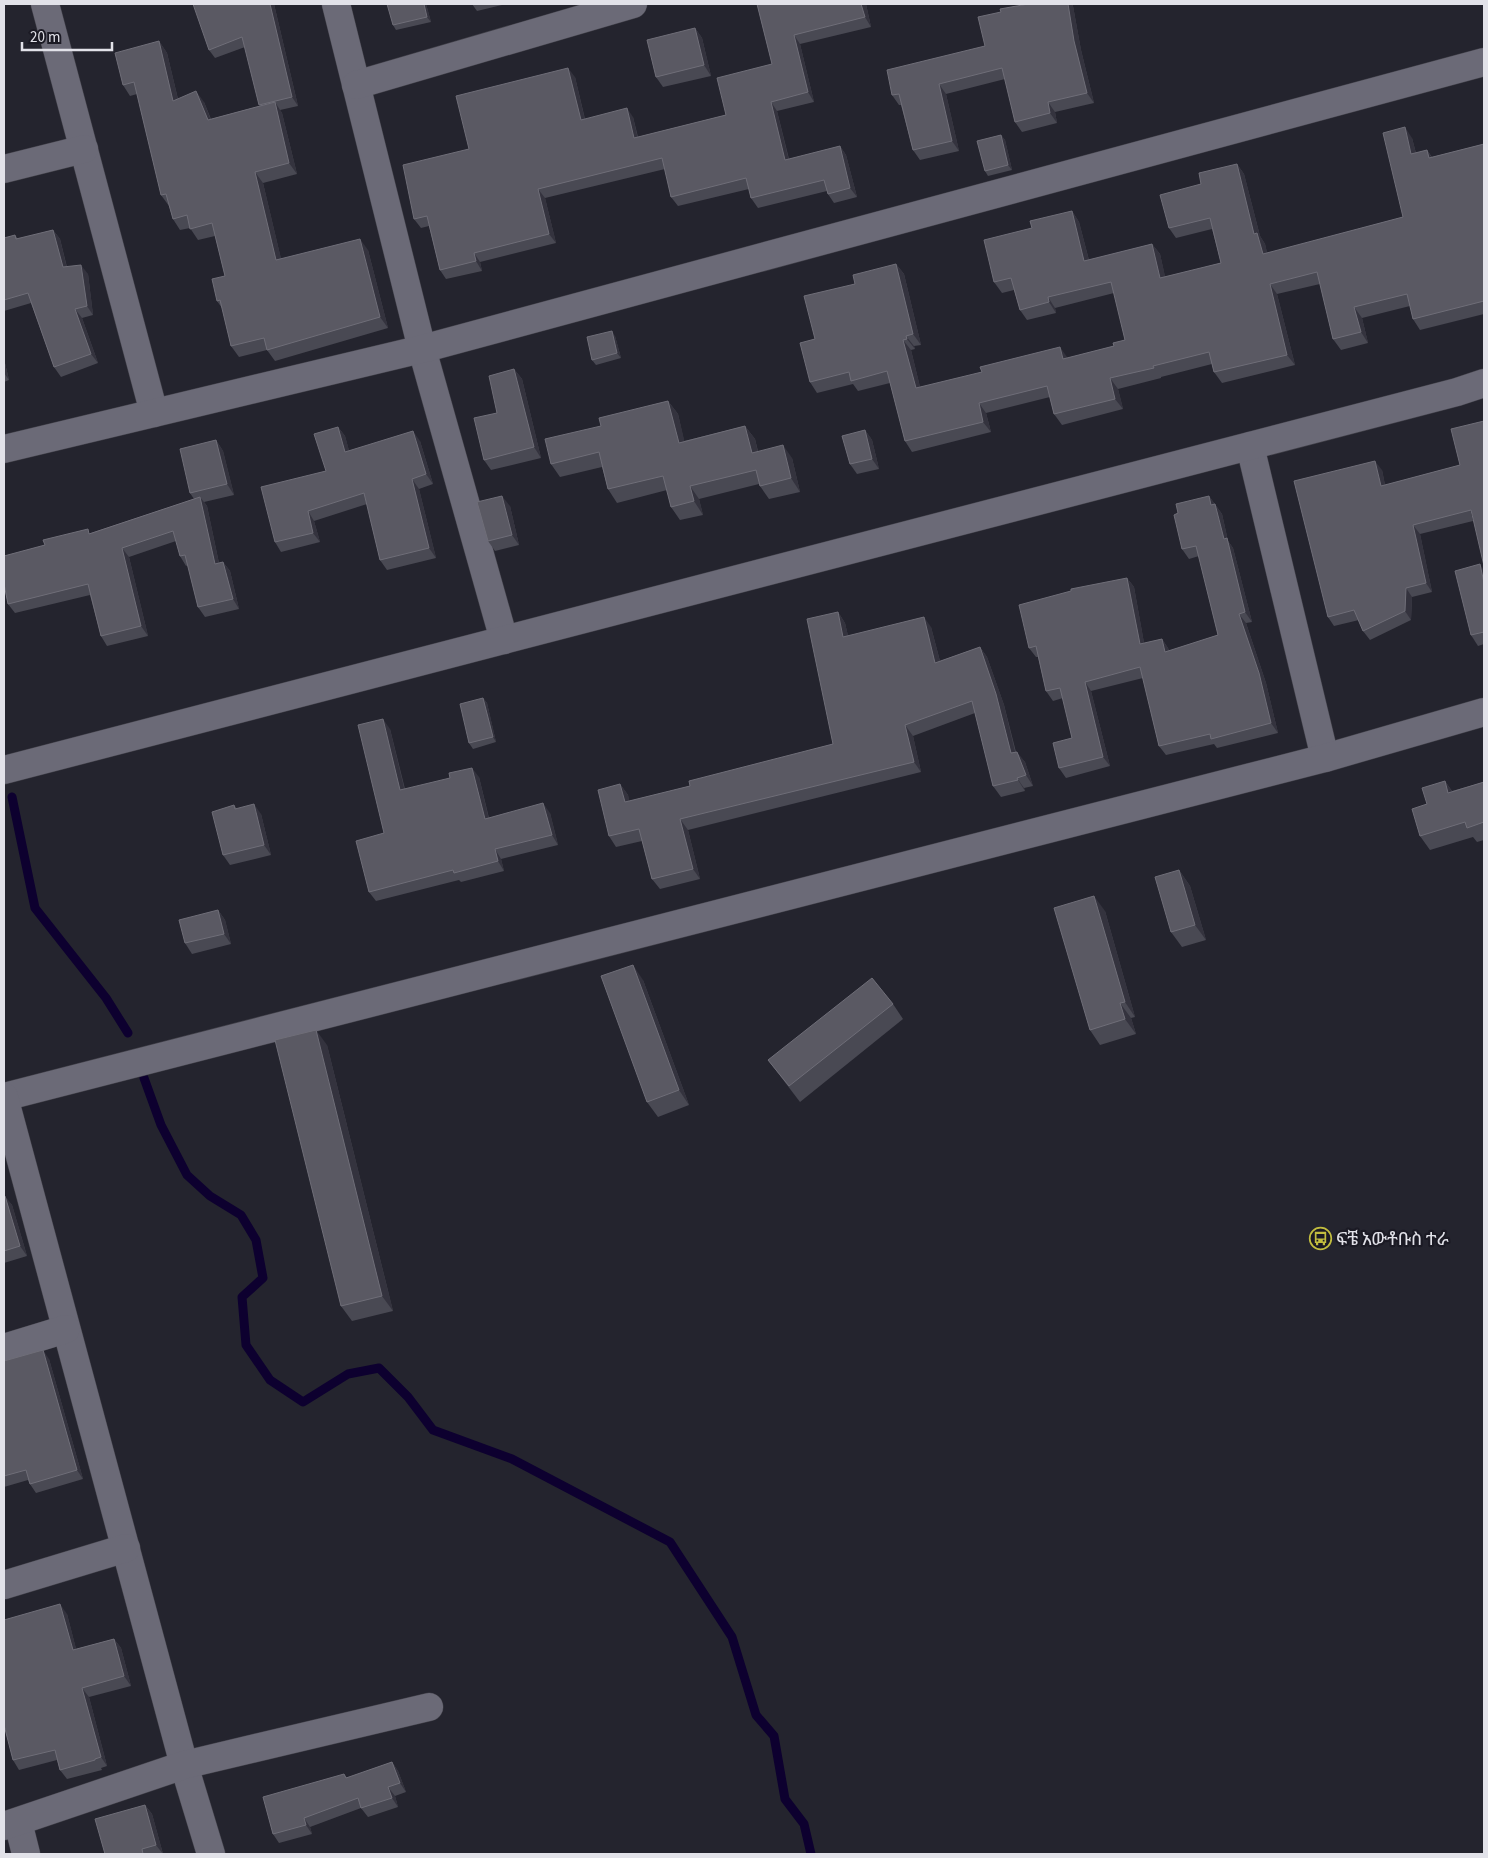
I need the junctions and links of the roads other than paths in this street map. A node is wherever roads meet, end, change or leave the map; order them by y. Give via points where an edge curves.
1 (45, 4) edge
2 (336, 4) edge
3 (633, 4) edge
4 (1484, 62) edge
5 (356, 85) junction
6 (84, 149) junction
7 (4, 169) edge
8 (422, 349) junction
9 (1484, 384) edge
10 (154, 413) junction
11 (1250, 446) junction
12 (4, 449) edge
13 (504, 640) junction
14 (1484, 712) edge
15 (1325, 758) junction
16 (4, 770) edge
17 (4, 1097) edge
18 (66, 1329) junction
19 (4, 1348) edge
20 (126, 1548) junction
21 (4, 1585) edge
22 (429, 1707) dead end
23 (184, 1765) junction
24 (11, 1824) edge
25 (26, 1854) edge
26 (211, 1854) edge

1 - 6 street
2 - 5 street
3 - 5 street
4 - 8 street
5 - 8 street
6 - 7 street
6 - 10 street
8 - 10 street
8 - 13 street
9 - 11 street
10 - 12 street
11 - 13 street
11 - 15 street
13 - 16 street
14 - 15 street
15 - 17 street
17 - 18 street
18 - 19 street
18 - 20 street
20 - 21 street
20 - 23 street
22 - 23 street
23 - 24 street
23 - 26 street
24 - 25 street

